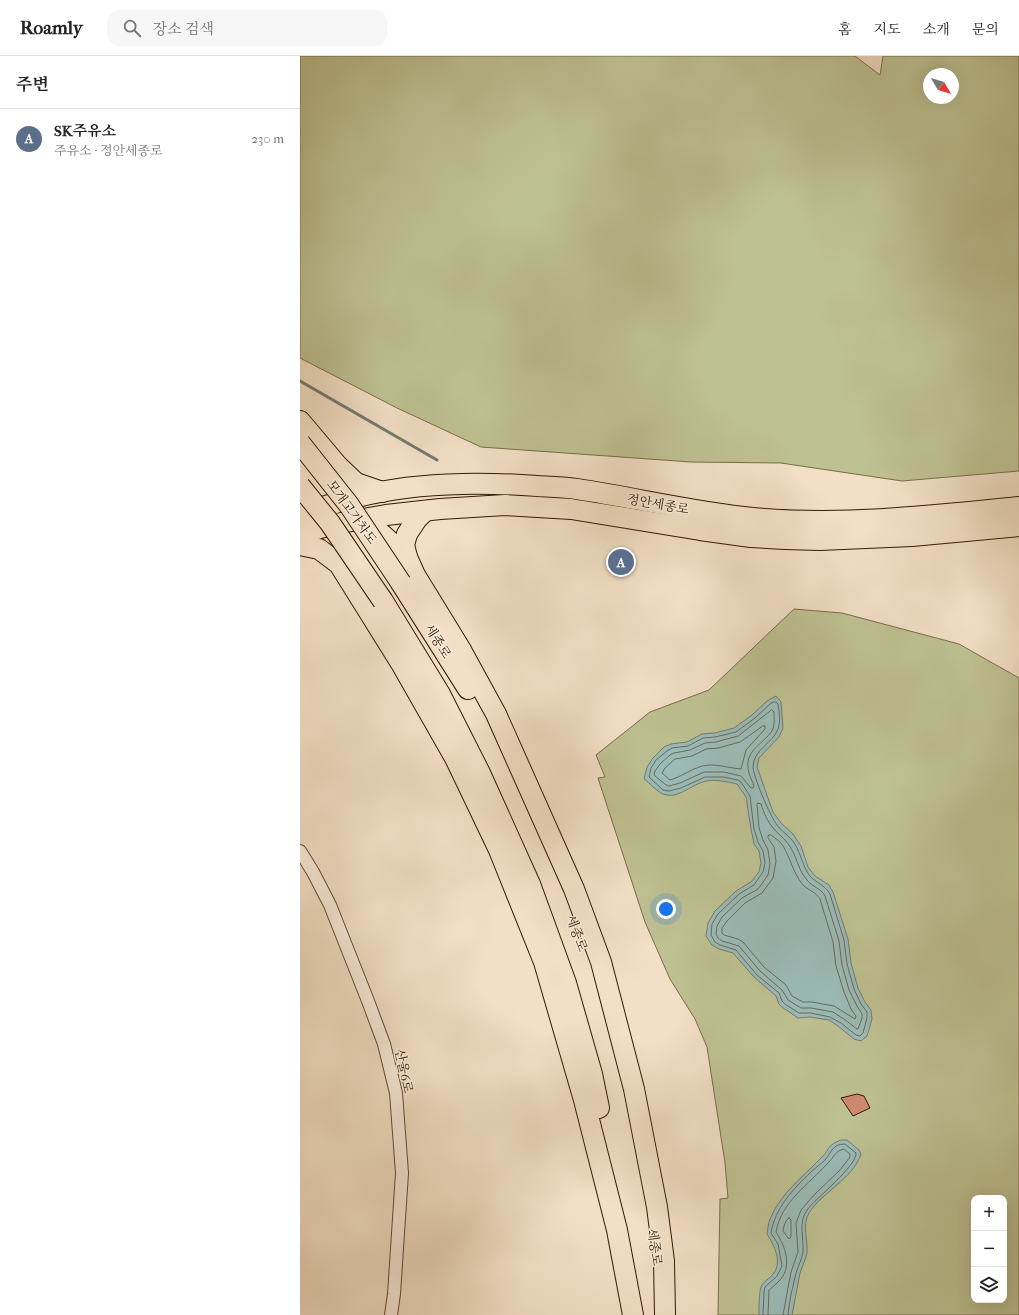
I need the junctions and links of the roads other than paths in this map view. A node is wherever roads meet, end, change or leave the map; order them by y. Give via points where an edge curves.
1 (300, 421) edge
2 (300, 444) edge
3 (338, 466) junction
4 (300, 486) edge
5 (382, 492) junction
6 (300, 498) edge
7 (1019, 507) edge
8 (334, 511) junction
9 (425, 511) junction
10 (300, 514) edge
11 (357, 520) junction
12 (1019, 526) edge
13 (300, 534) edge
14 (300, 545) edge
15 (407, 557) junction
16 (339, 564) junction
17 (401, 583) joint
18 (382, 601) joint
19 (300, 851) edge
20 (391, 1315) edge
21 (633, 1315) edge
22 (636, 1315) edge
23 (664, 1315) edge

1 - 3 highway
2 - 17 highway, 모개고가차도, bridge via 349,505
3 - 5 highway via 356,483
3 - 8 highway via 344,489
4 - 18 highway, 모개고가차도, bridge via 330,523
5 - 7 highway, 정안세종로 via 436,484 515,484 576,489 710,513 791,520 909,518
5 - 8 highway, 정안세종로
6 - 8 highway
8 - 10 highway, 정안세종로
8 - 11 highway, 정안세종로
8 - 13 highway, 정안세종로
8 - 16 highway via 334,554
9 - 11 highway, 정안세종로
9 - 12 highway, 정안세종로 via 505,505 571,508 751,537 800,540 912,536
9 - 15 highway via 406,534 404,545
11 - 15 highway via 376,529
14 - 16 highway via 319,549
15 - 23 highway via 496,714 574,889 600,962 634,1089 657,1207 664,1261
16 - 21 highway via 402,664 455,758 499,850 544,962 584,1100 617,1230
17 - 23 highway, 세종로 via 465,683 505,762 557,877 592,973 622,1073 656,1249
18 - 22 highway, 세종로 via 440,694 480,774 530,884 561,969 592,1074 629,1249
19 - 20 street, 산울6로 via 330,905 384,1044 396,1093 402,1173

